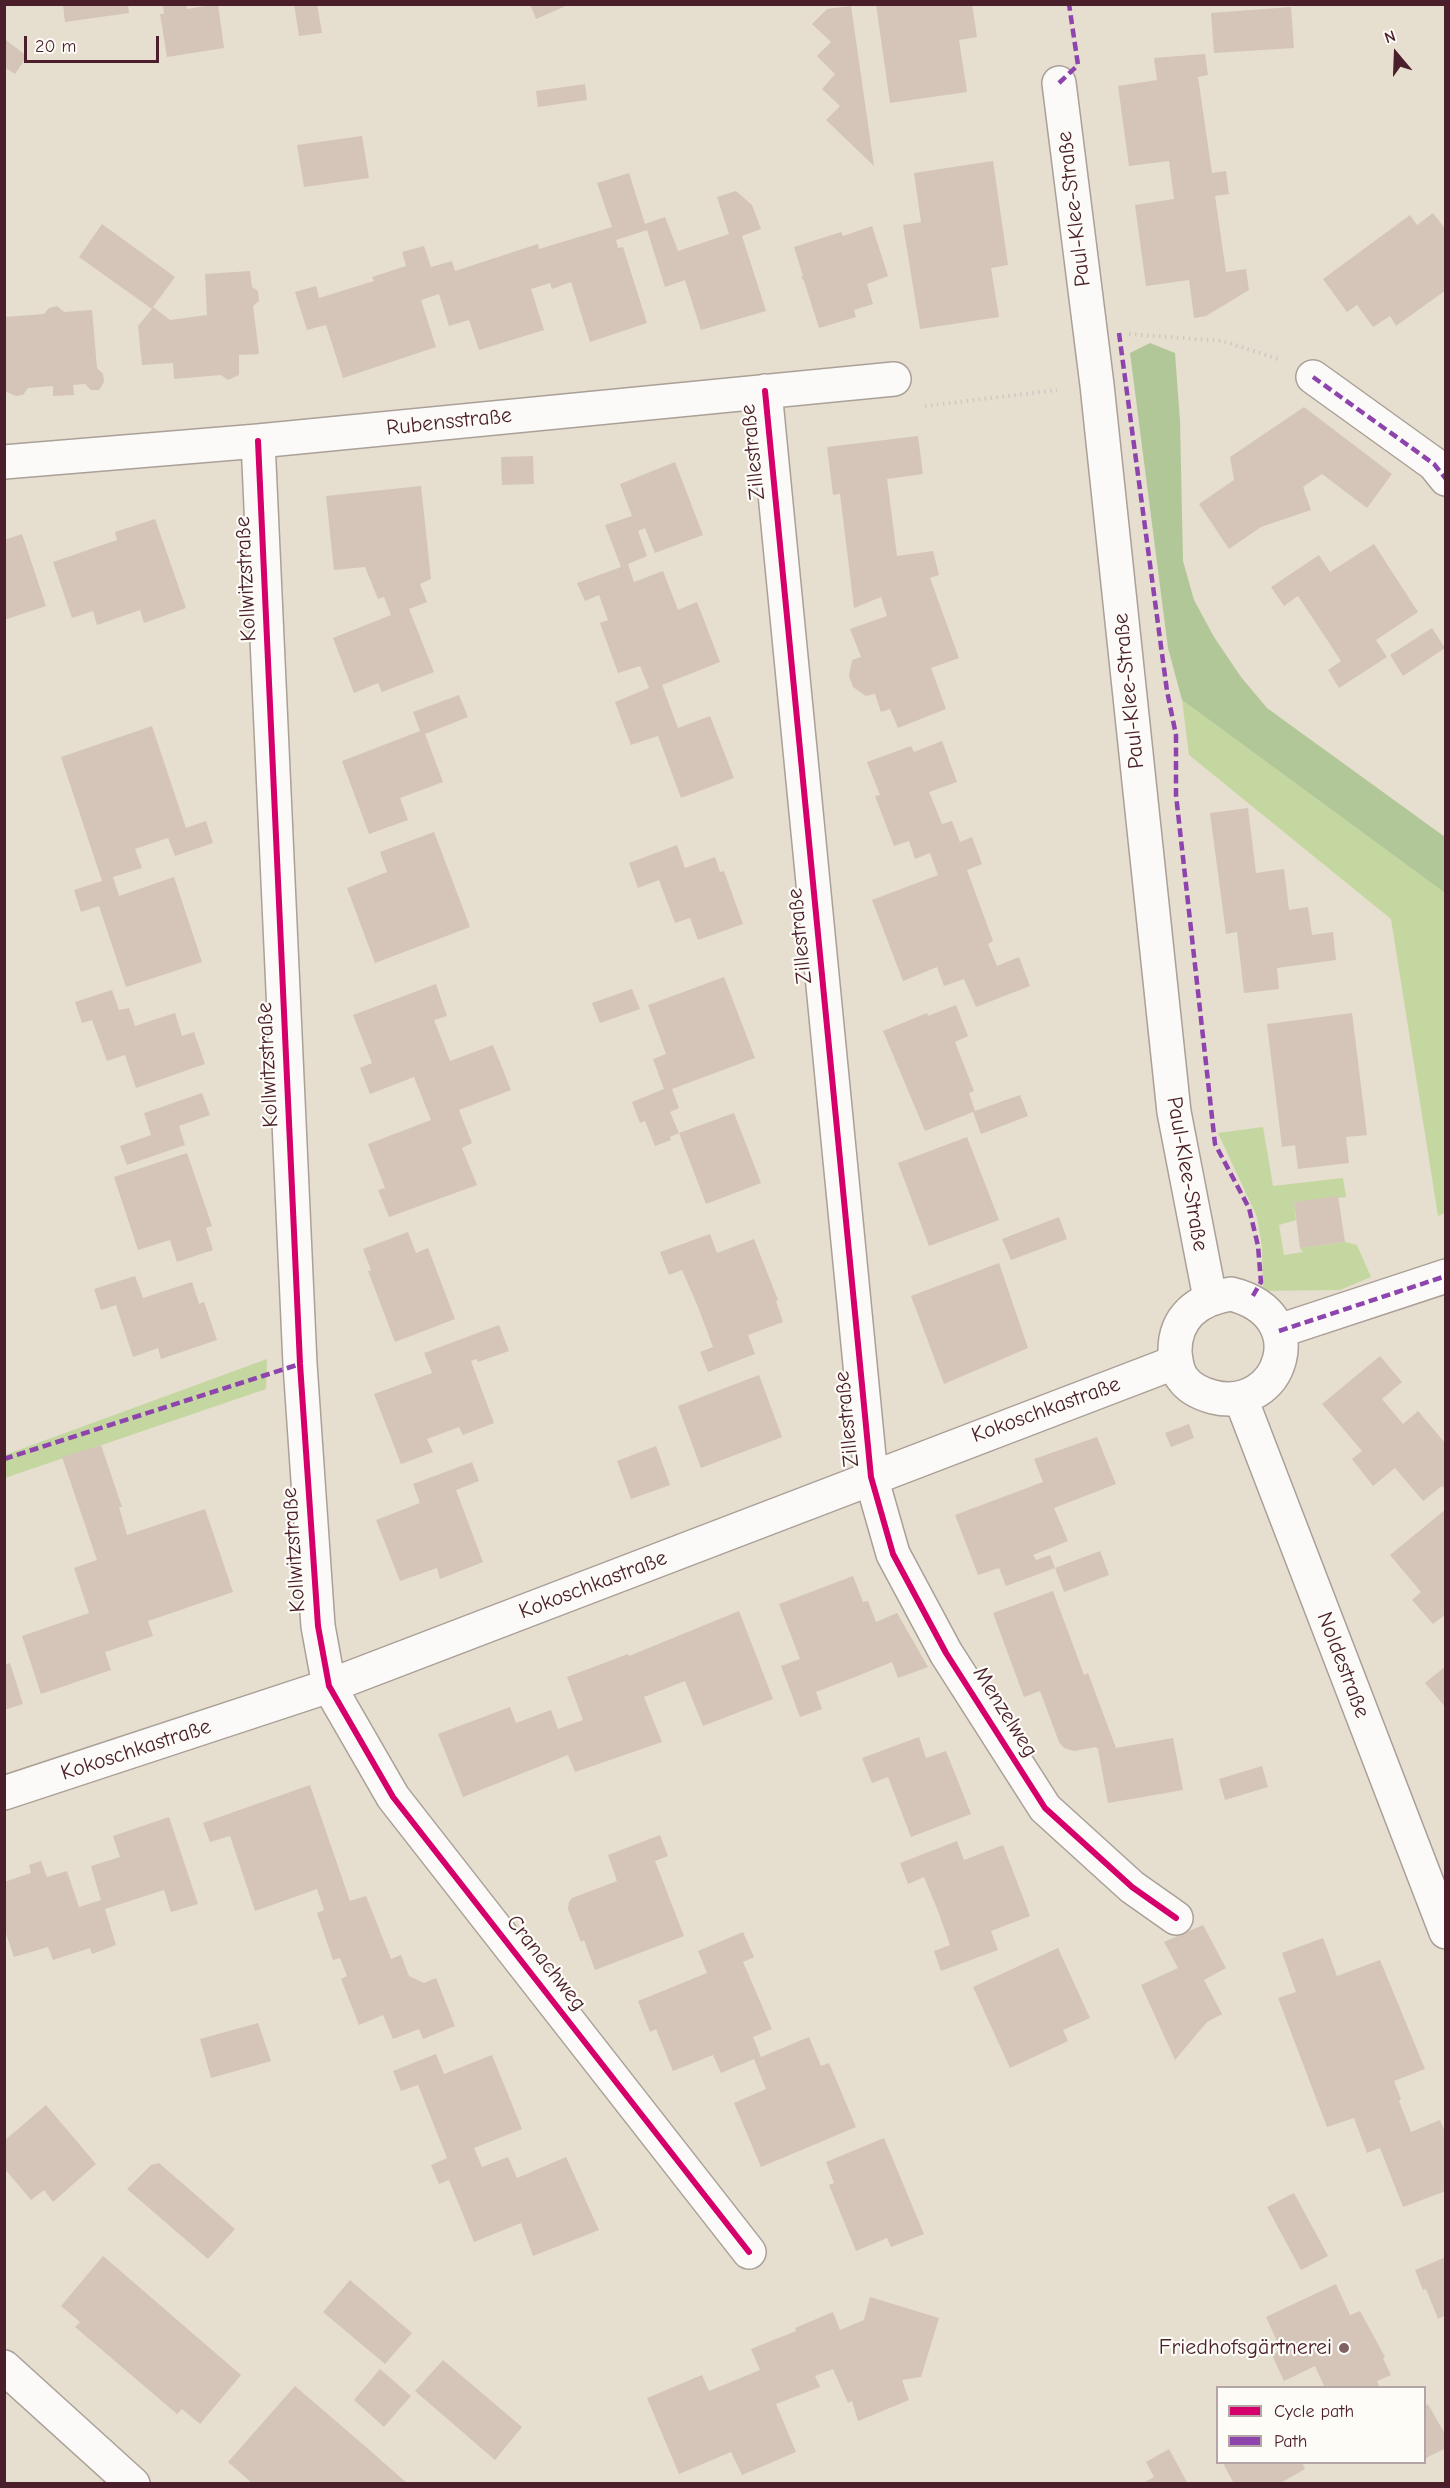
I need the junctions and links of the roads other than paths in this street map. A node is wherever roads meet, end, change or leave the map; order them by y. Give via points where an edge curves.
1 (1059, 83) dead end
2 (1313, 377) road end
3 (894, 379) road end
4 (765, 392) junction
5 (258, 441) junction
6 (4, 462) edge
7 (1446, 479) edge
8 (1446, 1276) edge
9 (1210, 1298) junction
10 (1279, 1331) junction
11 (1176, 1362) junction
12 (1241, 1399) junction
13 (871, 1477) junction
14 (329, 1686) junction
15 (4, 1793) edge
16 (1176, 1918) dead end
17 (1446, 1932) edge
18 (749, 2252) dead end
19 (4, 2367) edge
20 (133, 2484) edge

1 - 9 street, Paul-Klee-Straße via 1096,385 1174,1112
2 - 7 street via 1434,464
3 - 4 street, Rubensstraße
4 - 5 street, Rubensstraße
4 - 13 street, Zillestraße
5 - 6 street, Rubensstraße
5 - 14 street, Kollwitzstraße via 300,1364 318,1626
8 - 10 street
9 - 10 street via 1231,1294 1251,1299 1269,1312
9 - 11 street via 1192,1309 1181,1324 1175,1338
10 - 12 street via 1281,1354 1271,1379
11 - 12 street via 1182,1378 1196,1391 1221,1399
11 - 13 street, Kokoschkastraße
12 - 17 street, Noldestraße
13 - 14 street, Kokoschkastraße
13 - 16 street, Menzelweg via 894,1554 946,1653 1045,1808 1132,1887
14 - 15 street, Kokoschkastraße
14 - 18 street, Cranachweg via 393,1797
19 - 20 street

